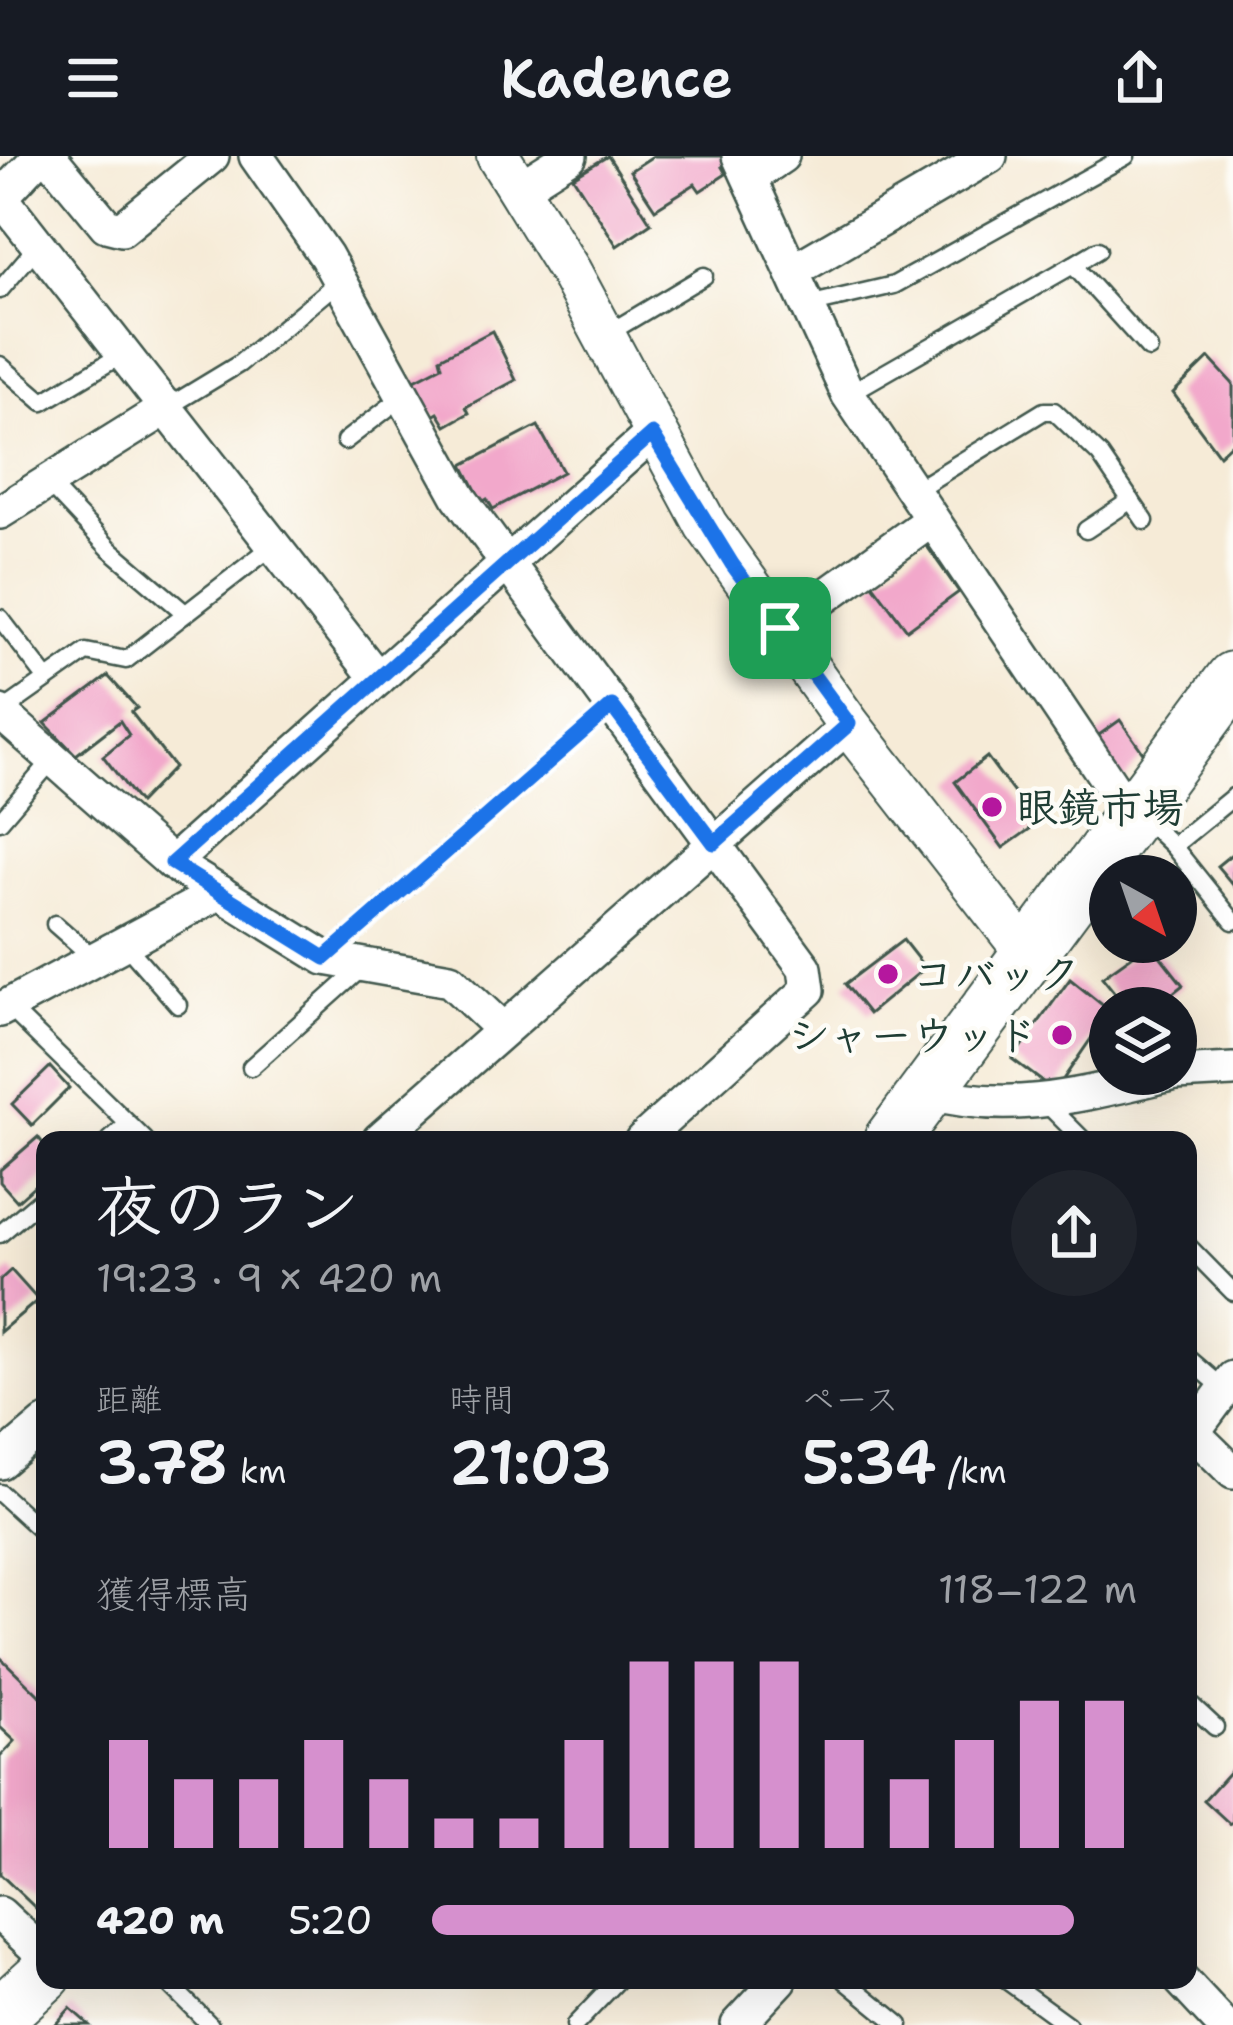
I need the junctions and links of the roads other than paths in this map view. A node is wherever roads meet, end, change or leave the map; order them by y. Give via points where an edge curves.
1 (44, 156) edge
2 (212, 156) edge
3 (256, 156) edge
4 (570, 156) edge
5 (782, 156) edge
6 (990, 156) edge
7 (1126, 156) edge
8 (745, 166) edge
9 (510, 171) edge
10 (0, 197) edge
11 (41, 242) junction
12 (1098, 250) dead end
13 (1073, 266) junction
14 (793, 271) junction
15 (704, 276) dead end
16 (339, 281) junction
17 (0, 290) edge
18 (808, 305) junction
19 (603, 337) junction
20 (1149, 350) dead end
21 (126, 352) junction
22 (0, 365) edge
23 (848, 394) junction
24 (401, 398) junction
25 (168, 407) junction
26 (652, 434) junction
27 (345, 442) dead end
28 (47, 482) junction
29 (1131, 500) junction
30 (921, 507) junction
31 (0, 512) edge
32 (1145, 521) dead end
33 (1086, 530) dead end
34 (274, 544) junction
35 (508, 566) junction
36 (185, 613) junction
37 (0, 618) edge
38 (780, 628) junction
39 (47, 679) junction
40 (378, 679) junction
41 (1233, 679) edge
42 (612, 706) junction
43 (0, 712) edge
44 (849, 724) junction
45 (53, 759) junction
46 (1233, 796) edge
47 (0, 821) edge
48 (1154, 828) junction
49 (714, 843) junction
50 (172, 863) junction
51 (220, 892) junction
52 (1233, 921) edge
53 (55, 924) dead end
54 (110, 951) junction
55 (1029, 956) junction
56 (325, 958) junction
57 (366, 965) junction
58 (178, 1005) dead end
59 (4, 1008) edge
60 (503, 1030) junction
61 (251, 1067) dead end
62 (1233, 1070) edge
63 (1197, 1072) edge
64 (928, 1092) junction
65 (1089, 1093) edge
66 (1046, 1102) junction
67 (128, 1124) junction
68 (120, 1131) edge
69 (135, 1131) edge
70 (389, 1131) edge
71 (659, 1131) edge
72 (898, 1131) edge
73 (1074, 1131) edge
74 (36, 1204) edge
75 (0, 1234) edge
76 (1197, 1255) edge
77 (1233, 1292) edge
78 (1197, 1364) edge
79 (1228, 1383) edge
80 (1197, 1427) edge
81 (36, 1432) edge
82 (1197, 1441) edge
83 (0, 1462) edge
84 (1233, 1472) edge
85 (0, 1493) edge
86 (36, 1526) edge
87 (1197, 1710) edge
88 (1215, 1726) dead end
89 (0, 1914) edge
90 (36, 1948) edge
91 (36, 1982) edge
92 (174, 1989) edge
93 (609, 1989) edge
94 (767, 1989) edge
95 (856, 1989) edge
96 (1018, 1989) edge
97 (1189, 1989) edge
98 (0, 2015) edge
99 (210, 2025) edge
100 (574, 2025) edge
101 (738, 2025) edge
102 (900, 2025) edge
103 (1068, 2025) edge
104 (1223, 2025) edge

1 - 2 street via 106,225 122,230
1 - 10 street
3 - 16 street
4 - 9 street
5 - 8 street
6 - 14 street
7 - 18 lane via 894,285
8 - 14 street
9 - 19 street
10 - 11 street
11 - 17 lane
11 - 21 street
12 - 13 lane
13 - 20 lane
13 - 23 lane
14 - 18 street
15 - 19 lane
16 - 24 street
16 - 25 lane via 239,364
18 - 23 street
19 - 26 street
21 - 22 lane via 44,402
21 - 25 street
23 - 30 street
24 - 27 lane
24 - 35 street
25 - 28 street
25 - 34 street
26 - 35 street
26 - 38 street
28 - 31 street
28 - 36 lane
29 - 30 lane via 1100,455 1054,411 1044,411
29 - 32 lane
29 - 33 lane
30 - 38 street
30 - 48 street via 1119,797
34 - 36 lane
34 - 40 street
35 - 40 street
35 - 42 street
36 - 39 lane via 126,660 90,651
37 - 39 lane
38 - 44 street
39 - 43 lane
40 - 50 street
41 - 48 highway
42 - 49 street
42 - 56 lane
43 - 45 street
44 - 49 street
44 - 55 street
45 - 47 lane
45 - 50 street
46 - 48 lane
48 - 52 lane
48 - 55 highway
49 - 60 street
49 - 71 street via 805,968 808,991
50 - 51 street
51 - 54 street
51 - 56 street
53 - 54 lane
54 - 58 lane
54 - 59 street
55 - 64 highway
56 - 57 street
57 - 60 street via 450,980
57 - 61 lane
59 - 67 lane
60 - 70 street
62 - 63 street
64 - 66 street via 1005,1106
64 - 72 highway
65 - 66 street
66 - 73 lane
67 - 68 lane
67 - 69 lane
74 - 75 lane
76 - 77 lane
78 - 79 lane
79 - 80 street
81 - 83 street
82 - 84 street
85 - 86 lane
87 - 88 lane
89 - 90 street
91 - 98 highway
92 - 99 lane
93 - 100 lane
94 - 101 street
95 - 102 lane
96 - 103 lane
97 - 104 street

